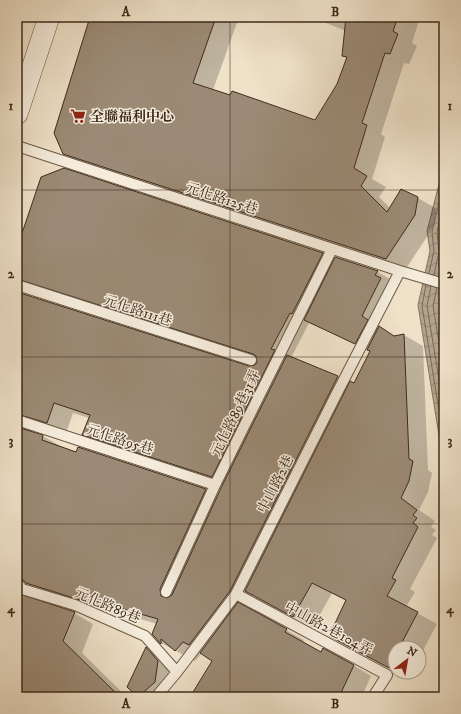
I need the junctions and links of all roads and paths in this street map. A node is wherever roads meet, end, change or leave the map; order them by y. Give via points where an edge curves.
1 (49, 17) edge
2 (17, 114) edge
3 (17, 146) edge
4 (332, 248) junction
5 (400, 271) junction
6 (444, 284) edge
7 (17, 286) edge
8 (250, 360) dead end
9 (17, 420) edge
10 (215, 485) junction
11 (17, 582) edge
12 (166, 592) dead end
13 (236, 594) junction
14 (177, 672) junction
15 (156, 697) edge
16 (374, 697) edge

1 - 2 street
3 - 4 lane, 元化路125巷
4 - 5 lane, 元化路125巷
4 - 10 lane, 元化路89巷31弄
5 - 6 lane, 元化路125巷
5 - 13 lane, 中山路2巷
7 - 8 lane, 元化路111巷
9 - 10 lane, 元化路95巷
10 - 12 lane, 元化路89巷31弄
11 - 14 lane, 元化路89巷 via 22,589 75,605 145,636
13 - 14 lane, 中山路2巷
13 - 16 lane, 中山路2巷104弄 via 387,675
14 - 15 lane, 中山路2巷

